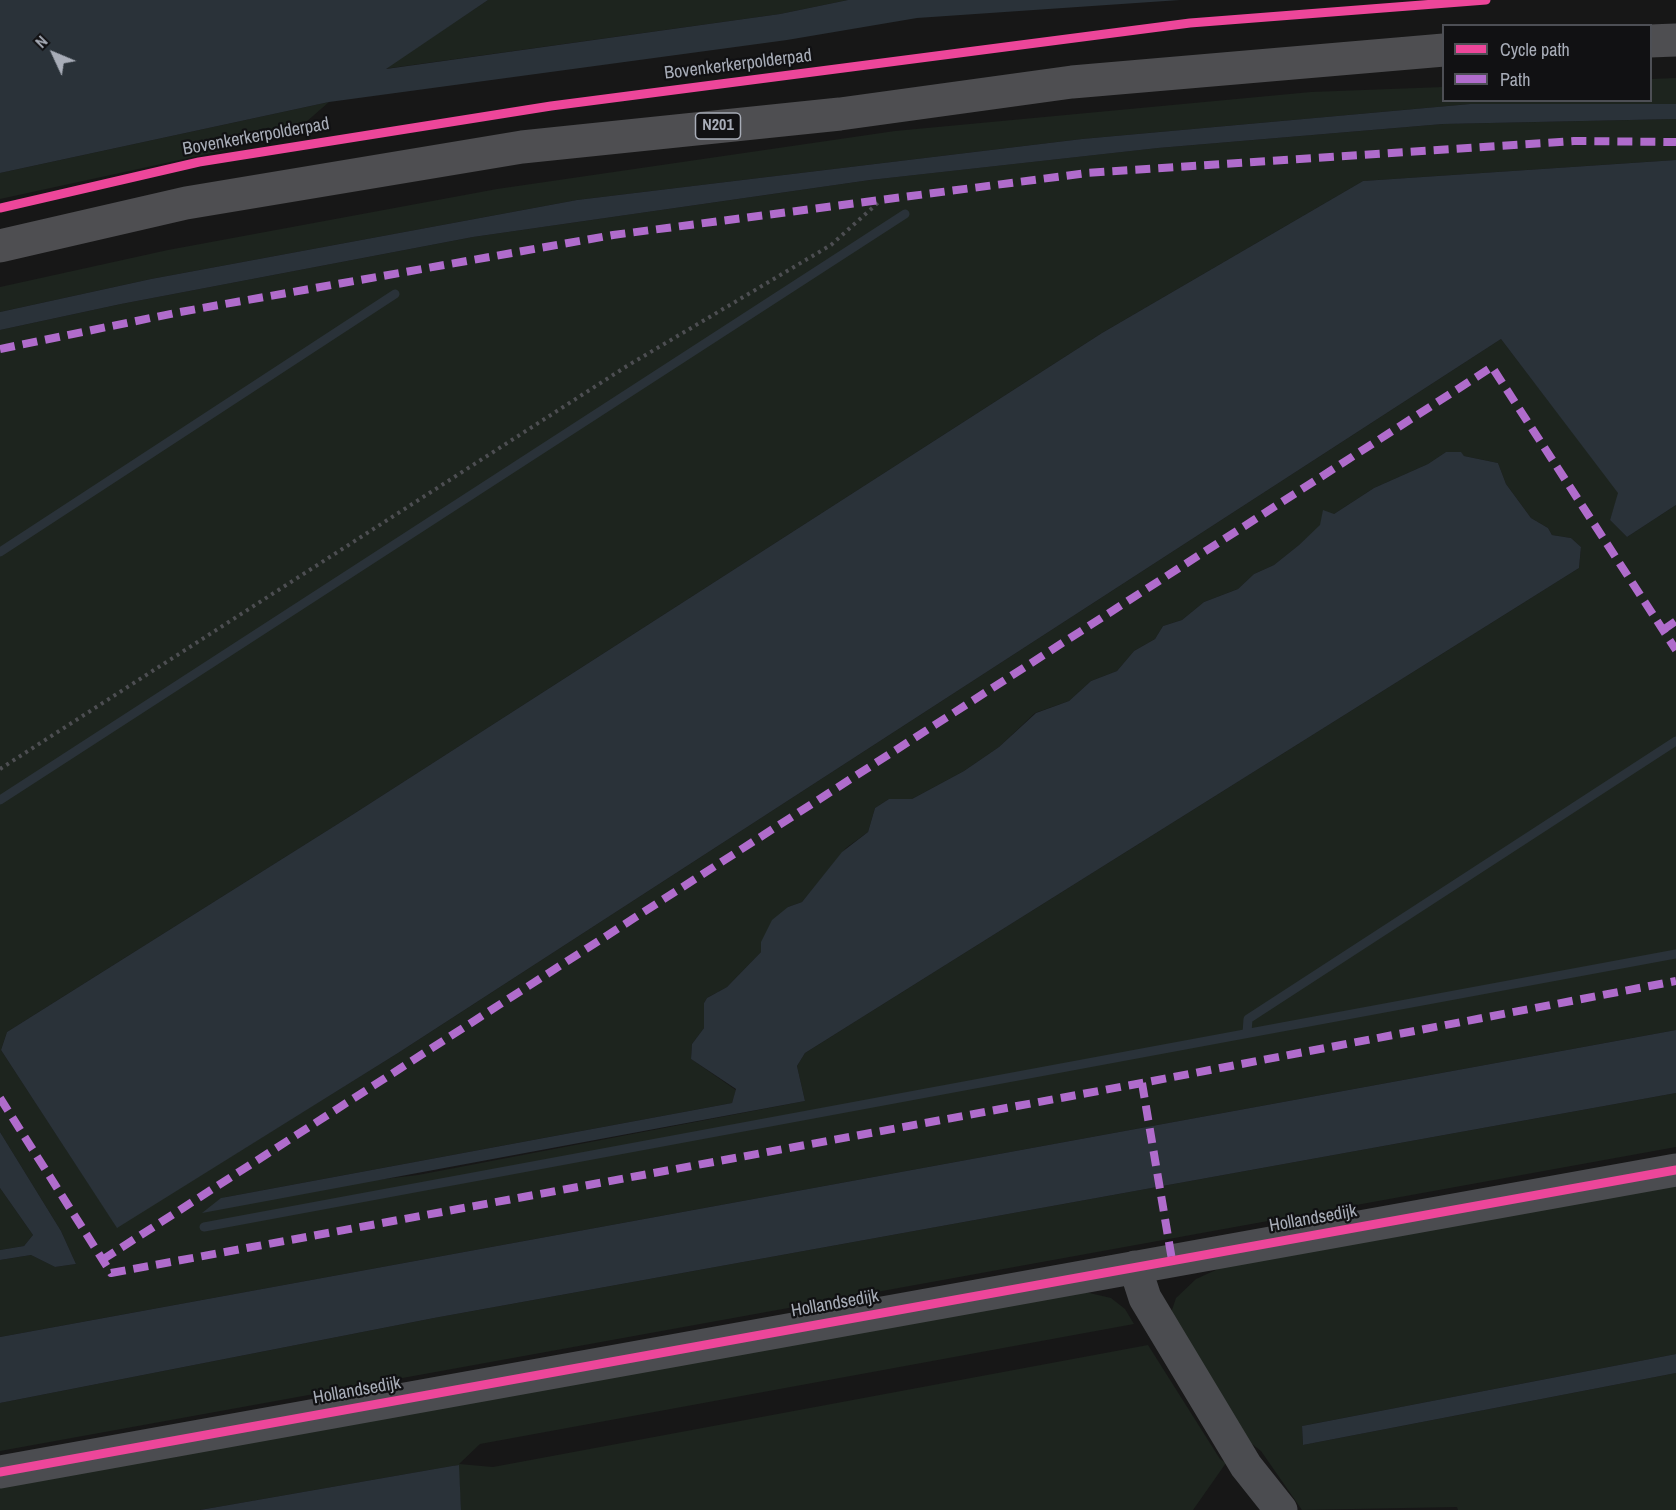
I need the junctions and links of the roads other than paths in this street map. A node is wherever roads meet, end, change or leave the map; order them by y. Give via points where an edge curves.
1 (1676, 40) edge
2 (1652, 41) edge
3 (1442, 50) edge
4 (0, 246) edge
5 (1676, 1170) edge
6 (1135, 1267) junction
7 (0, 1472) edge
8 (1281, 1510) edge

1 - 2 highway
3 - 4 highway, N201 via 1072,82 840,114 522,147 186,203
5 - 6 street, Hollandsedijk
6 - 7 street, Hollandsedijk
6 - 8 street via 1146,1298 1246,1466

